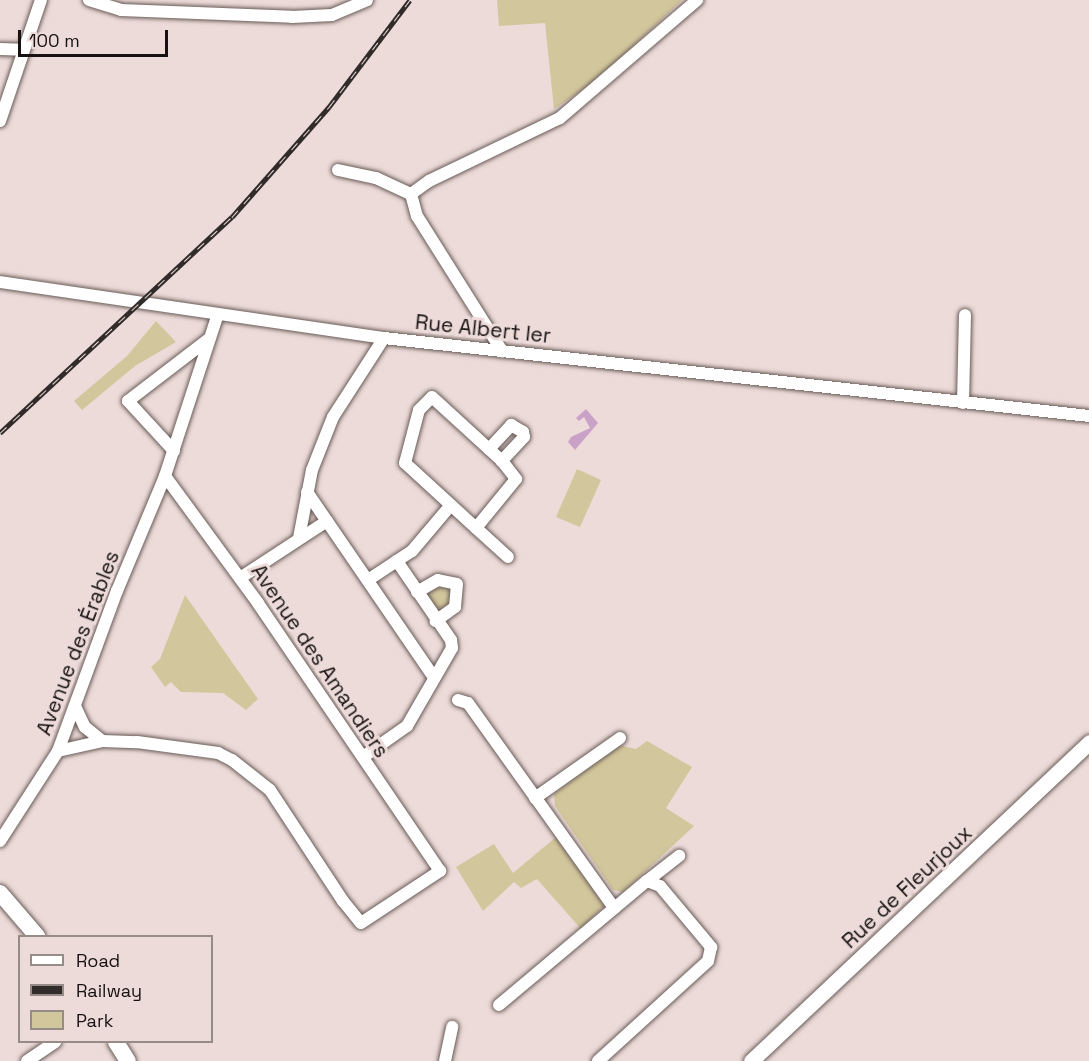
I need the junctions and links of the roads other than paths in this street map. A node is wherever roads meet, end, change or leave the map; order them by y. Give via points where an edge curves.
1 (41, 0) edge
2 (89, 0) edge
3 (367, 0) edge
4 (697, 0) edge
5 (0, 50) edge
6 (22, 50) junction
7 (0, 121) edge
8 (338, 170) dead end
9 (411, 194) junction
10 (0, 282) edge
11 (218, 314) junction
12 (965, 315) dead end
13 (210, 338) junction
14 (384, 338) junction
15 (502, 351) junction
16 (963, 403) junction
17 (1089, 416) edge
18 (489, 449) junction
19 (174, 451) junction
20 (502, 460) junction
21 (165, 476) junction
22 (307, 492) junction
23 (451, 505) junction
24 (327, 521) junction
25 (476, 528) junction
26 (299, 537) junction
27 (508, 556) dead end
28 (396, 561) junction
29 (240, 578) junction
30 (368, 580) junction
31 (417, 592) junction
32 (436, 621) junction
33 (433, 676) junction
34 (458, 700) dead end
35 (75, 706) junction
36 (620, 738) dead end
37 (102, 741) junction
38 (1089, 742) edge
39 (58, 751) junction
40 (363, 757) junction
41 (535, 798) junction
42 (0, 841) edge
43 (679, 856) dead end
44 (646, 881) junction
45 (0, 893) edge
46 (614, 908) junction
47 (36, 935) edge
48 (499, 1005) dead end
49 (452, 1027) dead end
50 (52, 1043) edge
51 (117, 1043) edge
52 (27, 1061) edge
53 (128, 1061) edge
54 (446, 1061) edge
55 (598, 1061) edge
56 (751, 1061) edge

1 - 6 street
2 - 3 street via 122,10 292,17 332,15
4 - 9 street via 560,118 429,181
5 - 6 street
6 - 7 street
8 - 9 street via 376,178
9 - 15 street via 417,216
10 - 11 street, Rue Albert Ier
11 - 13 street, Avenue des Érables
11 - 14 street, Rue Albert Ier
12 - 16 street
13 - 19 street, Avenue des Érables
13 - 19 street via 128,401
14 - 15 street, Rue Albert Ier
14 - 22 street via 333,417
15 - 16 street, Rue Albert Ier
16 - 17 street, Rue Albert Ier
18 - 20 street
18 - 20 street via 511,425 523,432 524,437
18 - 23 street via 432,397 421,405 405,463
19 - 21 street, Avenue des Érables
20 - 25 street via 513,473 514,484
21 - 29 street, Avenue des Amandiers
21 - 35 street, Avenue des Érables
22 - 24 street
22 - 26 street
23 - 25 street
23 - 28 street via 412,550
24 - 26 street
24 - 30 street
25 - 27 street
26 - 29 street
28 - 30 street
28 - 31 street
29 - 40 street, Avenue des Amandiers
30 - 33 street
31 - 32 street
31 - 32 street via 438,579 457,584 455,607
32 - 33 street via 451,640 452,648
33 - 40 street via 407,726
34 - 41 street via 468,703
35 - 37 street via 85,727
35 - 39 street, Avenue des Érables
36 - 41 street
37 - 39 street
37 - 40 street, Avenue des Amandiers via 218,753 232,760 270,790 361,923 440,871
38 - 56 street, Rue de Fleurjoux
39 - 42 street, Avenue des Érables
41 - 46 street
43 - 44 street
44 - 46 street
44 - 55 street via 660,886 711,947 708,961
45 - 47 main road
46 - 48 street
49 - 54 street
50 - 52 street
51 - 53 main road

